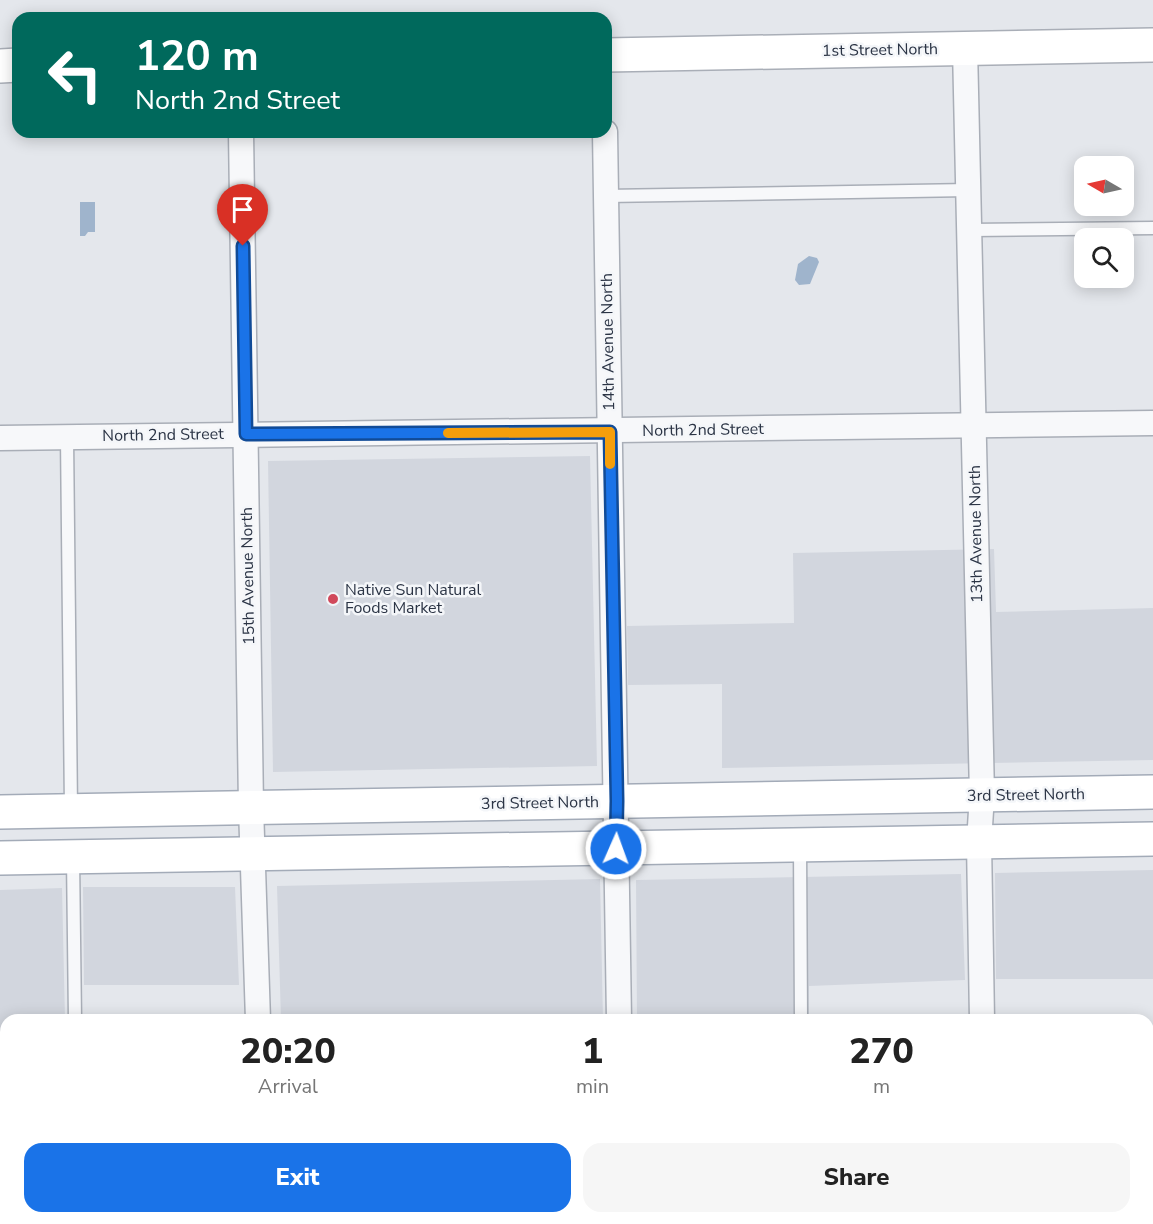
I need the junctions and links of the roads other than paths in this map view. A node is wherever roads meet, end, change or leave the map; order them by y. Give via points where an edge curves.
1 (1153, 45) edge
2 (965, 48) junction
3 (612, 55) edge
4 (241, 138) edge
5 (604, 138) edge
6 (969, 190) junction
7 (606, 196) junction
8 (1153, 228) edge
9 (969, 230) junction
10 (1153, 423) edge
11 (974, 426) junction
12 (610, 432) junction
13 (246, 434) junction
14 (67, 436) junction
15 (0, 438) edge
16 (1153, 792) edge
17 (982, 795) junction
18 (617, 801) junction
19 (251, 807) junction
20 (71, 811) junction
21 (0, 813) edge
22 (1153, 839) edge
23 (979, 842) junction
24 (800, 846) junction
25 (616, 849) junction
26 (252, 855) junction
27 (74, 857) junction
28 (0, 858) edge
29 (75, 1014) edge
30 (258, 1014) edge
31 (620, 1014) edge
32 (801, 1014) edge
33 (982, 1014) edge
34 (603, 1224) edge
35 (624, 1224) edge

1 - 2 main road, 1st Street North
2 - 3 main road, 1st Street North
2 - 6 street, 13th Avenue North
4 - 13 street, 15th Avenue North
5 - 7 street, 14th Avenue North
6 - 7 lane
6 - 9 street, 13th Avenue North
7 - 12 street, 14th Avenue North
8 - 9 lane
9 - 11 street, 13th Avenue North
10 - 11 street, North 2nd Street
11 - 12 street, North 2nd Street
11 - 17 street, 13th Avenue North
12 - 13 street, North 2nd Street
12 - 18 street, 14th Avenue North
13 - 14 street, North 2nd Street
13 - 19 street, 15th Avenue North
14 - 15 street, North 2nd Street
14 - 20 lane
16 - 17 main road, 3rd Street North
17 - 18 main road, 3rd Street North
17 - 23 street, 13th Avenue North
18 - 19 main road, 3rd Street North
18 - 25 street, 14th Avenue North
19 - 20 main road, 3rd Street North
19 - 26 street, 15th Avenue North
20 - 21 main road, 3rd Street North
22 - 23 main road
23 - 24 main road
23 - 33 street, 13th Avenue North
24 - 25 main road
24 - 32 lane
25 - 26 main road
25 - 31 street, 14th Avenue North
26 - 27 main road
26 - 30 street, 15th Avenue North
27 - 28 main road
27 - 29 lane
34 - 35 street

